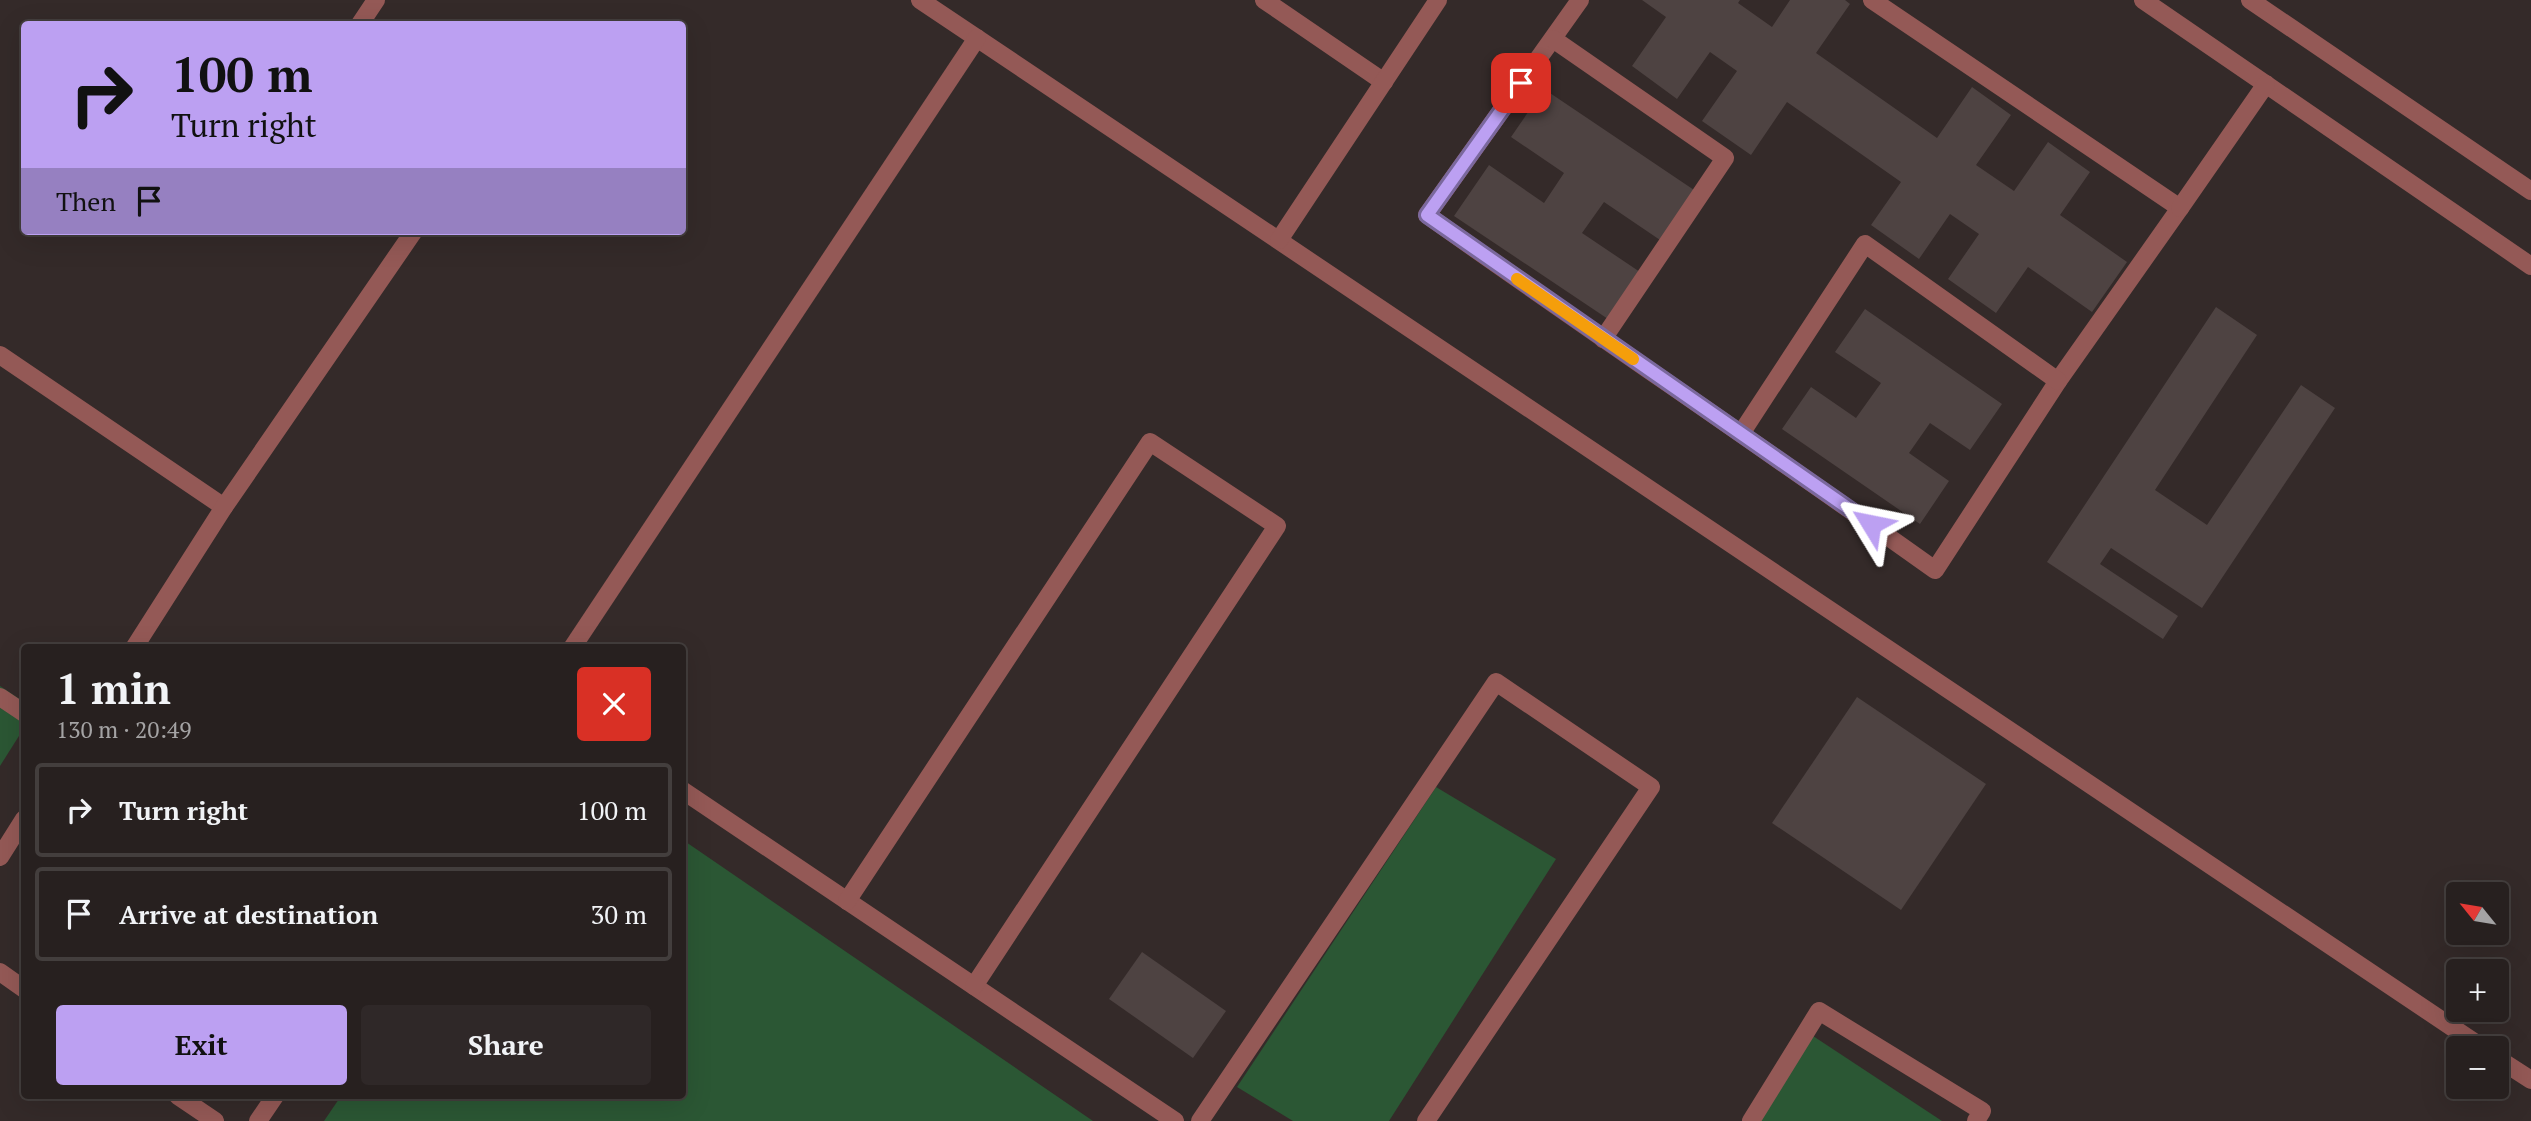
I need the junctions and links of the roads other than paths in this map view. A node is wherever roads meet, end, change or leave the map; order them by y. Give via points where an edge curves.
1 (376, 0) edge
2 (920, 0) edge
3 (1264, 0) edge
4 (1438, 0) edge
5 (1580, 0) edge
6 (1872, 0) edge
7 (2143, 0) edge
8 (2250, 0) edge
9 (362, 21) edge
10 (977, 38) junction
11 (1553, 40) junction
12 (1384, 82) junction
13 (2266, 84) junction
14 (2531, 191) edge
15 (2180, 208) junction
16 (411, 235) edge
17 (1279, 240) junction
18 (2531, 267) edge
19 (1603, 340) junction
20 (0, 355) edge
21 (2058, 381) junction
22 (1742, 432) junction
23 (224, 507) junction
24 (137, 644) edge
25 (575, 644) edge
26 (0, 698) edge
27 (21, 711) edge
28 (686, 793) edge
29 (21, 824) edge
30 (0, 857) edge
31 (847, 901) junction
32 (0, 972) edge
33 (974, 986) junction
34 (21, 987) edge
35 (2465, 1036) edge
36 (2509, 1066) edge
37 (2531, 1080) edge
38 (182, 1099) edge
39 (273, 1099) edge
40 (215, 1121) edge
41 (258, 1121) edge
42 (1175, 1121) edge
43 (1200, 1121) edge
44 (1426, 1121) edge
45 (1751, 1121) edge
46 (1976, 1121) edge

1 - 9 street
2 - 10 street
3 - 12 street
4 - 12 street
5 - 11 street
6 - 15 street
7 - 13 street
8 - 14 street
10 - 17 street
10 - 25 street
11 - 19 street via 1725,158
11 - 19 street via 1427,215
12 - 17 street
13 - 15 street
13 - 18 street
15 - 21 street
16 - 23 street
17 - 35 street
19 - 22 street
20 - 23 street
21 - 22 street via 1865,244
21 - 22 street via 1935,570
23 - 24 street
26 - 27 street
28 - 31 street
29 - 30 street
31 - 33 street
31 - 33 street via 1150,442 1277,526
32 - 34 street
33 - 42 street
36 - 37 street
38 - 40 street
39 - 41 street
43 - 44 street via 1496,682 1651,787
45 - 46 street via 1819,1011 1982,1111

